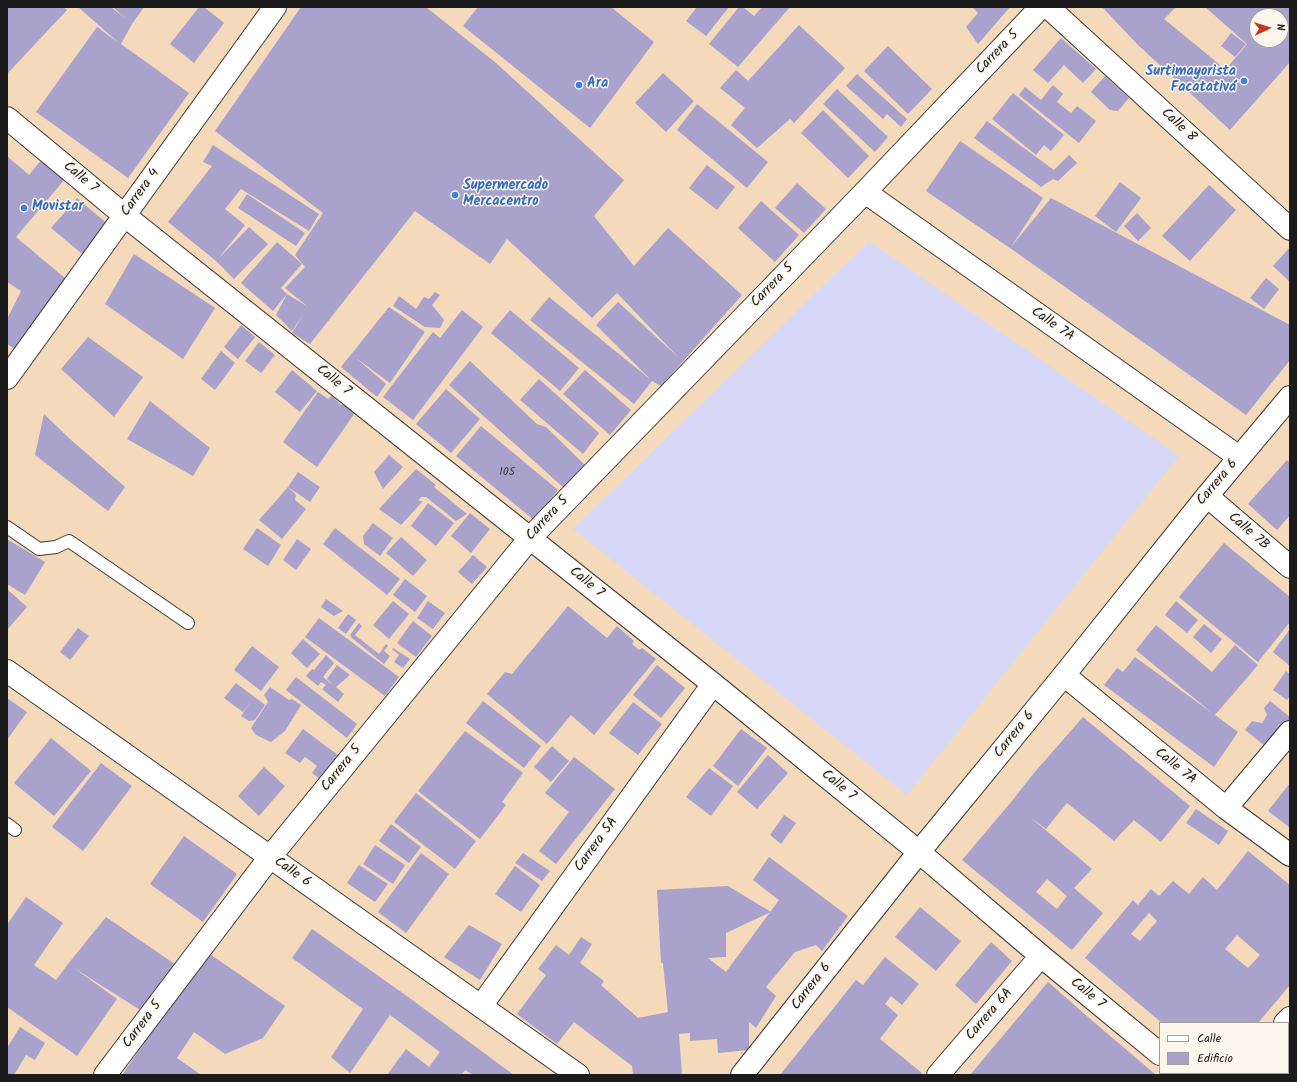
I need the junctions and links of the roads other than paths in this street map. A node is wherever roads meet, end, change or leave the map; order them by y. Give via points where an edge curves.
1 (275, 7) edge
2 (1041, 7) edge
3 (1048, 7) edge
4 (7, 118) edge
5 (865, 192) junction
6 (124, 215) junction
7 (1290, 230) edge
8 (7, 378) edge
9 (1290, 397) edge
10 (1239, 457) junction
11 (1207, 496) junction
12 (7, 526) edge
13 (530, 538) junction
14 (1290, 567) edge
15 (188, 623) dead end
16 (7, 670) edge
17 (1064, 675) junction
18 (713, 684) junction
19 (1290, 732) edge
20 (1226, 808) junction
21 (919, 852) junction
22 (1290, 855) edge
23 (270, 857) junction
24 (1041, 956) junction
25 (481, 1006) junction
26 (1159, 1053) edge
27 (105, 1075) edge
28 (578, 1075) edge
29 (742, 1075) edge
30 (938, 1075) edge

1 - 6 street, Carrera 4
2 - 5 street, Carrera 5
3 - 7 street, Calle 8
4 - 6 street, Calle 7
5 - 10 street, Calle 7A
5 - 13 street, Carrera 5
6 - 8 street, Carrera 4
6 - 13 street, Calle 7
9 - 10 street, Carrera 6
10 - 11 street, Carrera 6
11 - 14 street, Calle 7B
11 - 17 street, Carrera 6
12 - 15 lane via 39,549 56,547 69,541
13 - 18 street, Calle 7
13 - 23 street, Carrera 5
16 - 23 street, Calle 6
17 - 20 street, Calle 7A
17 - 21 street, Carrera 6
18 - 21 street, Calle 7
18 - 25 street, Carrera 5A
19 - 20 street
20 - 22 street, Calle 7A
21 - 24 street, Calle 7
21 - 29 street, Carrera 6
23 - 25 street, Calle 6
23 - 27 street, Carrera 5
24 - 26 street, Calle 7
24 - 30 street, Carrera 6A
25 - 28 street, Calle 6

